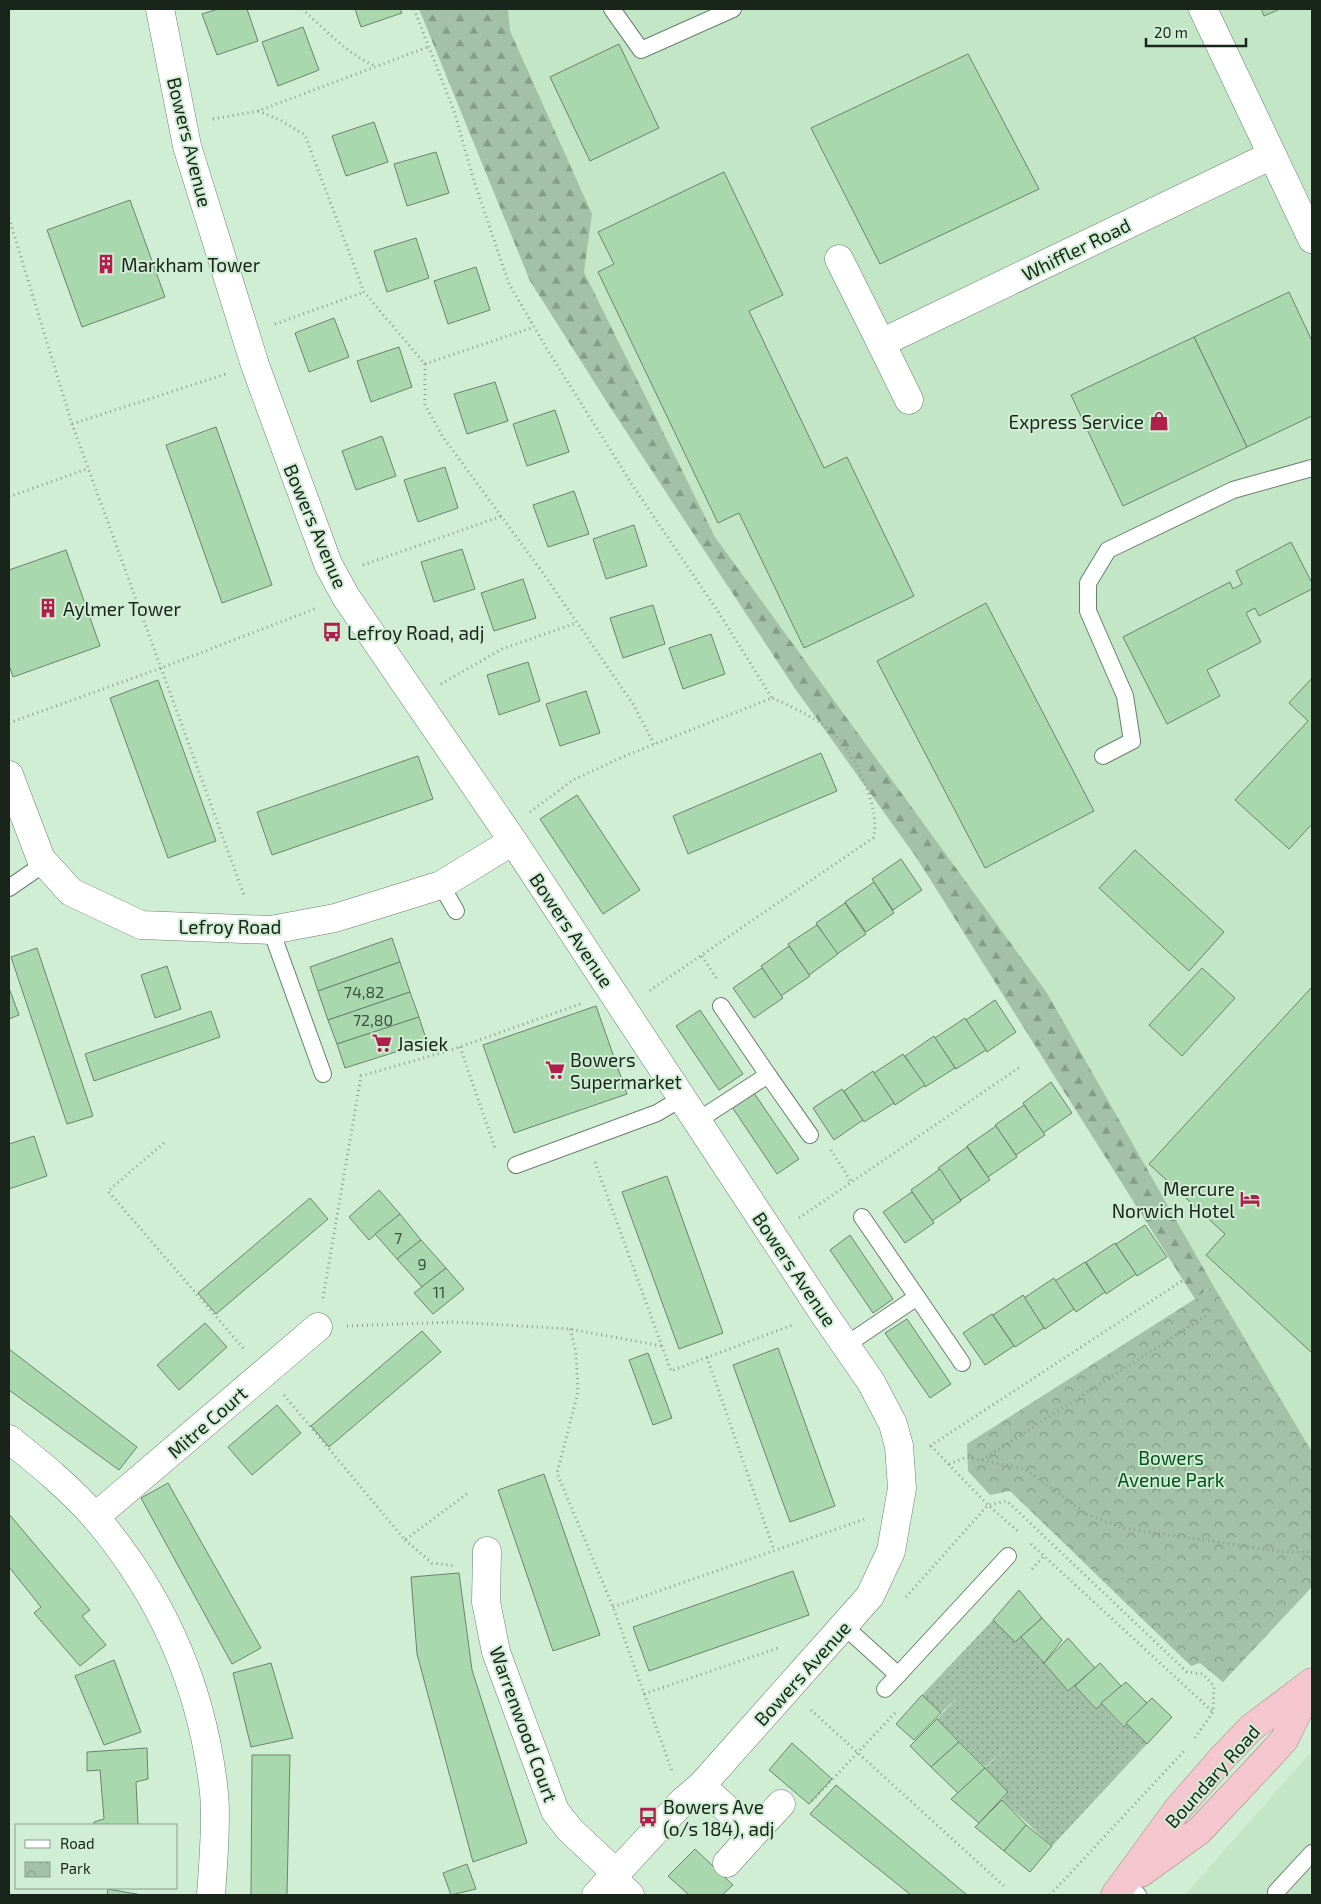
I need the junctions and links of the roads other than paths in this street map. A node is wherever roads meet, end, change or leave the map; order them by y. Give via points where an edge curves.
1 (160, 9) edge
2 (612, 9) edge
3 (733, 9) edge
4 (1203, 9) edge
5 (1272, 155) junction
6 (1312, 239) edge
7 (839, 259) dead end
8 (881, 343) junction
9 (909, 400) dead end
10 (1312, 468) edge
11 (1102, 756) dead end
12 (9, 774) edge
13 (509, 835) junction
14 (45, 863) junction
15 (441, 885) junction
16 (9, 888) edge
17 (456, 911) dead end
18 (264, 929) junction
19 (722, 1006) dead end
20 (323, 1074) dead end
21 (768, 1075) junction
22 (682, 1098) junction
23 (697, 1121) junction
24 (810, 1135) road end
25 (516, 1165) road end
26 (862, 1217) dead end
27 (918, 1297) junction
28 (318, 1327) road end
29 (846, 1345) junction
30 (962, 1363) dead end
31 (9, 1439) edge
32 (95, 1517) junction
33 (1008, 1556) dead end
34 (486, 1559) road end
35 (844, 1626) junction
36 (898, 1675) junction
37 (1312, 1682) edge
38 (885, 1689) dead end
39 (692, 1793) junction
40 (781, 1804) dead end
41 (754, 1834) junction
42 (1312, 1853) edge
43 (726, 1862) dead end
44 (613, 1885) edge
45 (1126, 1891) edge
46 (1276, 1892) dead end
47 (211, 1895) edge

1 - 13 street, Bowers Avenue via 187,146 245,334 289,462 340,587
2 - 3 lane via 641,50
4 - 5 street
5 - 6 street
5 - 8 street, Whiffler Road
7 - 8 street
8 - 9 street
10 - 11 lane via 1232,490 1108,550 1088,582 1088,611 1125,696 1132,741
12 - 14 street, Lefroy Road via 40,859
13 - 15 street, Lefroy Road
13 - 22 street, Bowers Avenue
14 - 16 lane
14 - 18 street, Lefroy Road via 71,892 141,925
15 - 17 lane
15 - 18 street, Lefroy Road via 334,918
18 - 20 lane
19 - 21 lane
21 - 23 lane
21 - 24 lane
22 - 23 street, Bowers Avenue
22 - 25 lane via 657,1113
23 - 29 street, Bowers Avenue
26 - 27 lane
27 - 29 lane
27 - 30 lane
28 - 32 street, Mitre Court
29 - 35 street, Bowers Avenue via 871,1382 893,1424 902,1479 890,1551 870,1596
31 - 32 street via 49,1471
32 - 47 street via 136,1571 187,1668 204,1724 214,1795
33 - 36 lane
34 - 44 street, Warrenwood Court via 486,1602 496,1652 555,1811
35 - 36 lane
35 - 39 street, Bowers Avenue
36 - 38 lane
37 - 45 highway, Boundary Road via 1251,1728 1223,1757 1177,1810
39 - 41 street
39 - 44 street, Bowers Avenue
40 - 41 street
41 - 43 street
42 - 46 lane

